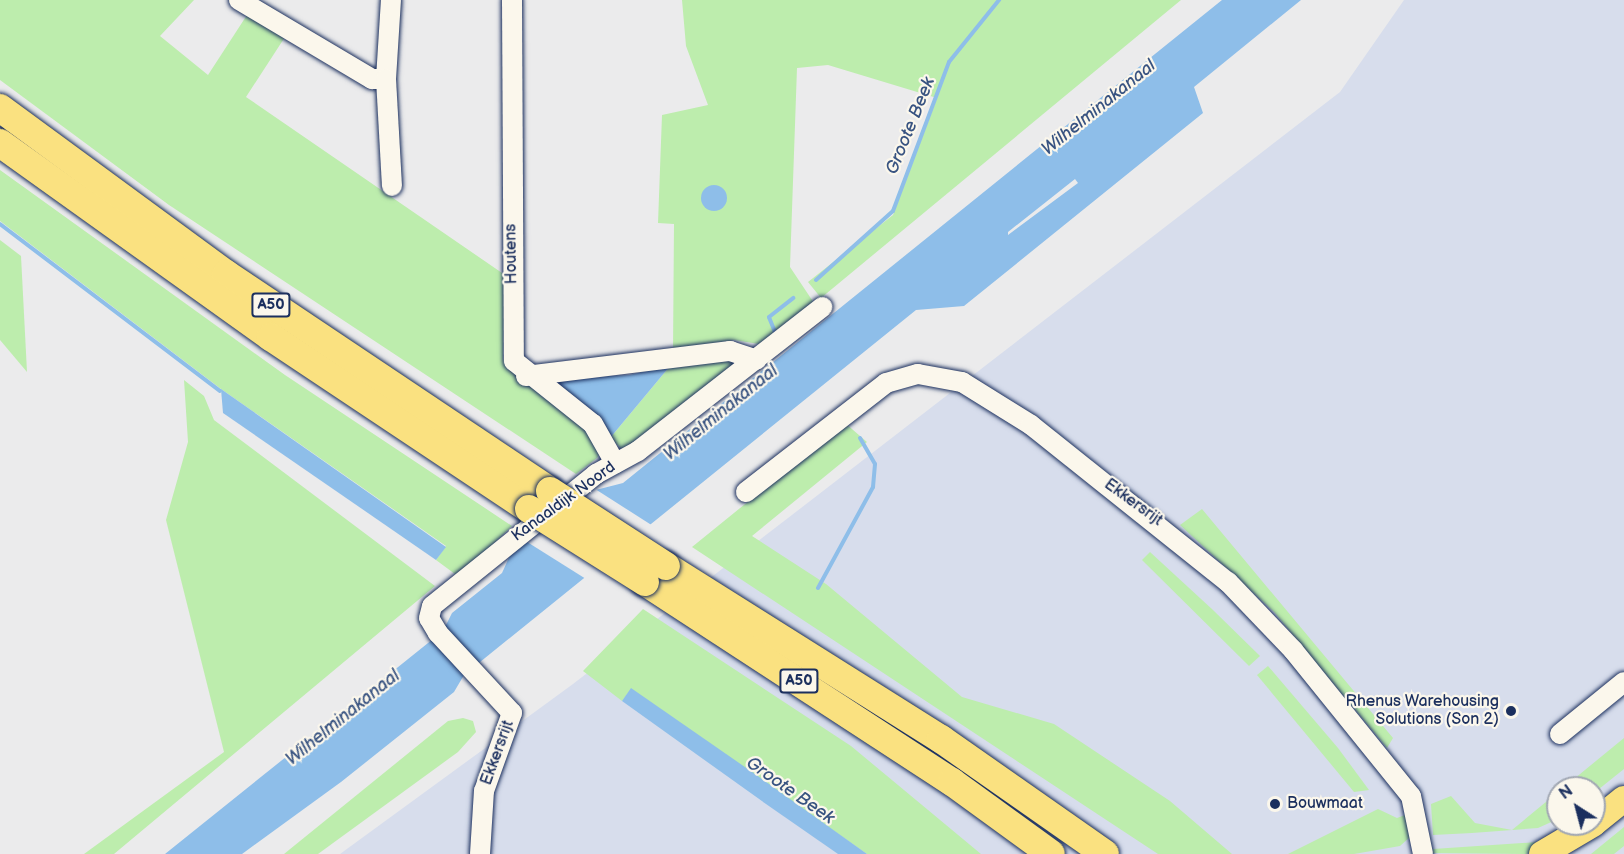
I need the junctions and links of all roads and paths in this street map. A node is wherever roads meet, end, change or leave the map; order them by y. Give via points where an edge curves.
1 (239, 0) edge
2 (391, 0) edge
3 (512, 0) edge
4 (386, 80) junction
5 (0, 108) edge
6 (0, 143) edge
7 (392, 186) dead end
8 (822, 307) dead end
9 (757, 360) junction
10 (526, 376) junction
11 (615, 463) junction
12 (746, 492) dead end
13 (539, 500) junction
14 (655, 574) junction
15 (468, 671) joint
16 (1624, 682) edge
17 (1560, 734) dead end
18 (952, 782) junction
19 (1624, 799) edge
20 (1606, 814) edge
21 (1573, 836) edge
22 (1581, 836) edge
23 (480, 854) edge
24 (1017, 854) edge
25 (1051, 854) edge
26 (1105, 854) edge
27 (1423, 854) edge
28 (1542, 854) edge
29 (1564, 854) edge

1 - 4 street via 372,79
2 - 4 street
3 - 10 street, Houtens via 513,354
4 - 7 street
5 - 13 highway, A50
6 - 13 highway, A50 via 271,337
8 - 9 street, Kanaaldijk Noord
9 - 10 street via 730,351
9 - 11 street, Kanaaldijk Noord
10 - 11 street, Houtens via 593,424
11 - 15 street, Kanaaldijk Noord via 432,606 429,618
12 - 27 street, Ekkersrijt via 886,383 918,374 962,382 1031,425 1164,526 1228,582 1293,650 1412,796
13 - 14 highway, A50, bridge
14 - 18 highway, A50
14 - 26 highway, A50 via 931,733
15 - 23 street, Ekkersrijt via 512,713 483,790
16 - 17 street
18 - 24 highway, A50
18 - 25 highway, A50
19 - 20 main road
21 - 28 main road
22 - 29 main road

